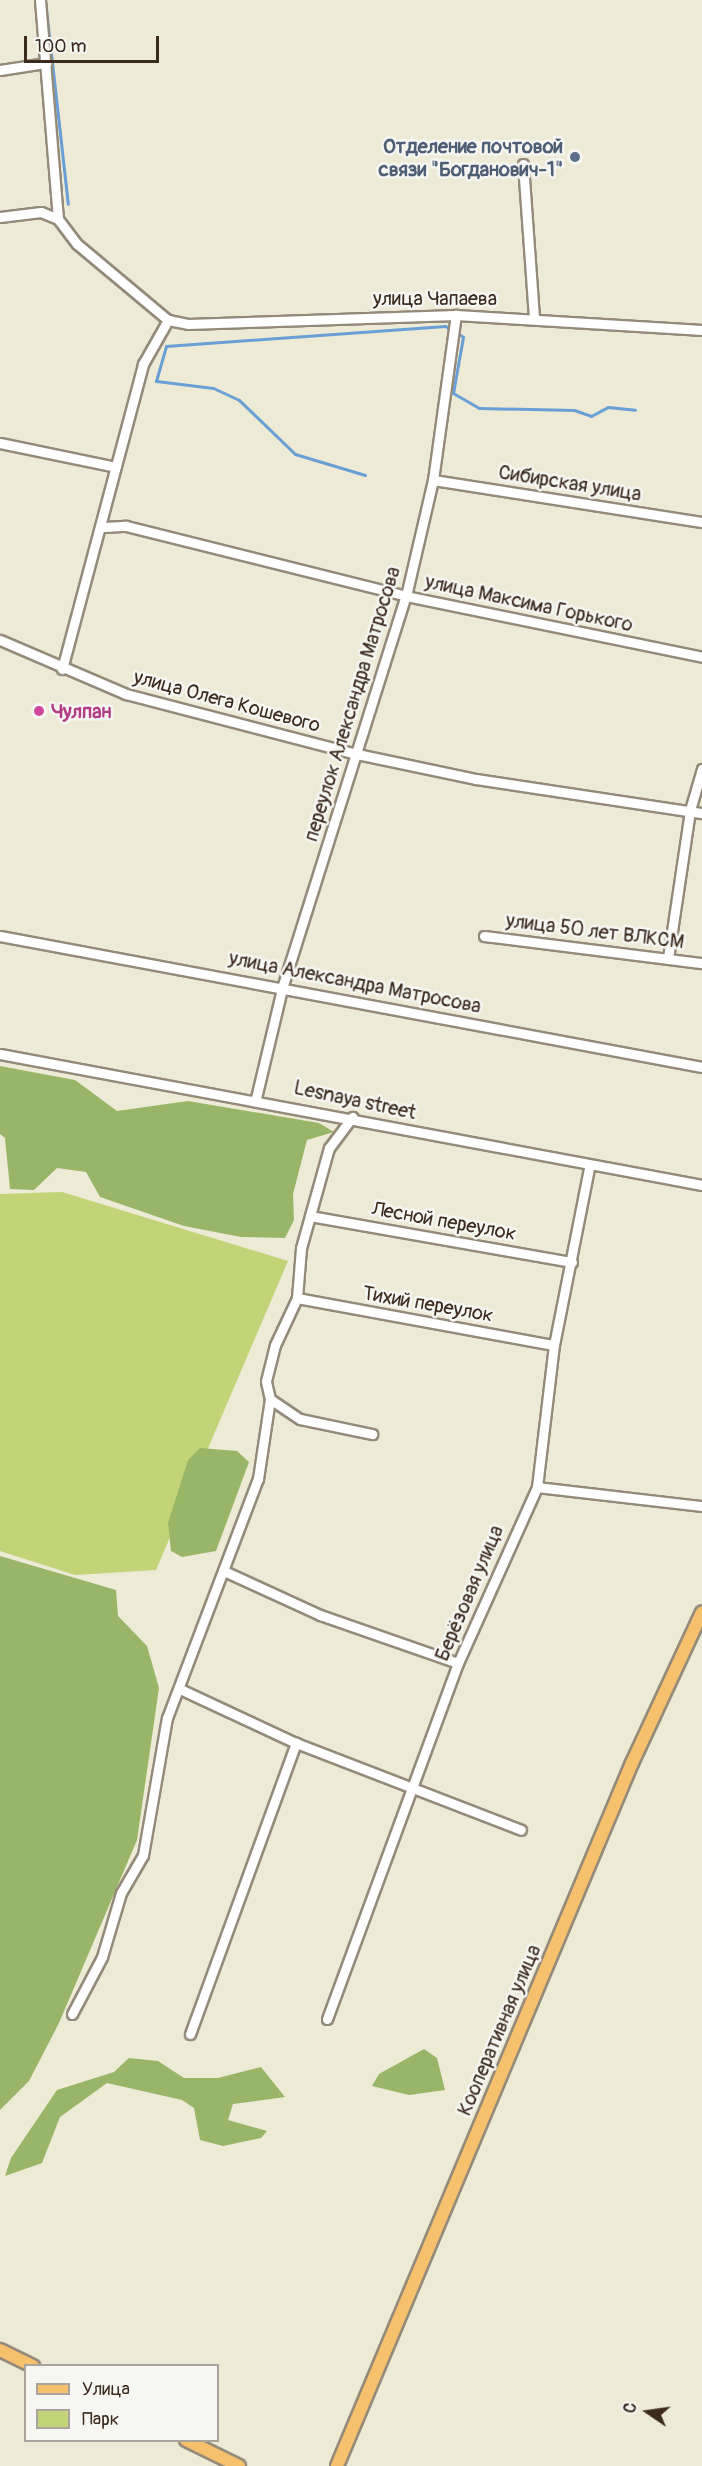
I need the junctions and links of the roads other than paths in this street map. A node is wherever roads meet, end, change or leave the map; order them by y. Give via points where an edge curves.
1 (40, 0) edge
2 (46, 63) junction
3 (0, 70) edge
4 (523, 164) dead end
5 (0, 218) edge
6 (58, 219) junction
7 (456, 315) junction
8 (534, 317) junction
9 (168, 320) junction
10 (702, 330) edge
11 (0, 443) edge
12 (116, 467) junction
13 (433, 480) junction
14 (702, 522) edge
15 (104, 527) junction
16 (406, 596) junction
17 (0, 640) edge
18 (702, 657) edge
19 (63, 669) junction
20 (357, 754) junction
21 (702, 769) edge
22 (690, 810) junction
23 (702, 813) edge
24 (0, 936) edge
25 (484, 936) dead end
26 (668, 958) junction
27 (702, 963) edge
28 (283, 985) junction
29 (0, 1054) edge
30 (702, 1067) edge
31 (256, 1098) junction
32 (352, 1117) junction
33 (590, 1168) junction
34 (702, 1185) edge
35 (310, 1216) junction
36 (572, 1263) junction
37 (297, 1298) junction
38 (554, 1345) junction
39 (270, 1399) junction
40 (372, 1434) dead end
41 (537, 1487) junction
42 (702, 1506) edge
43 (224, 1571) junction
44 (702, 1612) edge
45 (458, 1663) junction
46 (180, 1689) junction
47 (296, 1743) junction
48 (413, 1790) junction
49 (521, 1830) dead end
50 (72, 2014) dead end
51 (327, 2019) dead end
52 (190, 2034) dead end
53 (0, 2350) edge
54 (29, 2364) edge
55 (190, 2442) edge
56 (239, 2466) edge
57 (337, 2466) edge

1 - 2 street
2 - 3 street
2 - 6 street
4 - 8 street
5 - 6 street via 41,212
6 - 9 street via 77,244
7 - 8 street, улица Чапаева
7 - 9 street, улица Чапаева via 188,324
7 - 13 street, переулок Александра Матросова
8 - 10 street, улица Чапаева
9 - 12 street via 143,364
11 - 12 street
12 - 15 street
13 - 14 street, Сибирская улица
13 - 16 street, переулок Александра Матросова
15 - 16 street, улица Максима Горького via 126,525
15 - 19 street
16 - 18 street, улица Максима Горького
16 - 20 street, переулок Александра Матросова
17 - 19 street, улица Олега Кошевого
19 - 20 street, улица Олега Кошевого via 126,694
20 - 22 street, улица Олега Кошевого via 476,779
20 - 28 street, переулок Александра Матросова
21 - 22 street
22 - 23 street, улица Олега Кошевого
22 - 26 street
24 - 28 street, улица Александра Матросова
25 - 26 street, улица 50 лет ВЛКСМ
26 - 27 street, улица 50 лет ВЛКСМ
28 - 30 street, улица Александра Матросова
28 - 31 street, переулок Александра Матросова
29 - 31 street, Lesnaya street
31 - 32 street, Lesnaya street
32 - 33 street, Lesnaya street
32 - 35 street via 329,1148
33 - 34 street, Lesnaya street
33 - 36 street, Берёзовая улица
35 - 36 street, Лесной переулок
35 - 37 street
36 - 38 street, Берёзовая улица
37 - 38 street, Тихий переулок
37 - 39 street via 275,1345 266,1381
38 - 41 street, Берёзовая улица
39 - 40 street via 300,1419
39 - 43 street via 258,1479
41 - 42 street
41 - 45 street, Берёзовая улица
43 - 45 street via 320,1615
43 - 46 street
44 - 57 main road, Кооперативная улица via 632,1763
45 - 48 street, Берёзовая улица
46 - 47 street
46 - 50 street via 167,1718 154,1772 155,1808 143,1855 121,1893 102,1957
47 - 48 street
47 - 52 street
48 - 49 street
48 - 51 street, Берёзовая улица
53 - 54 main road
55 - 56 main road

